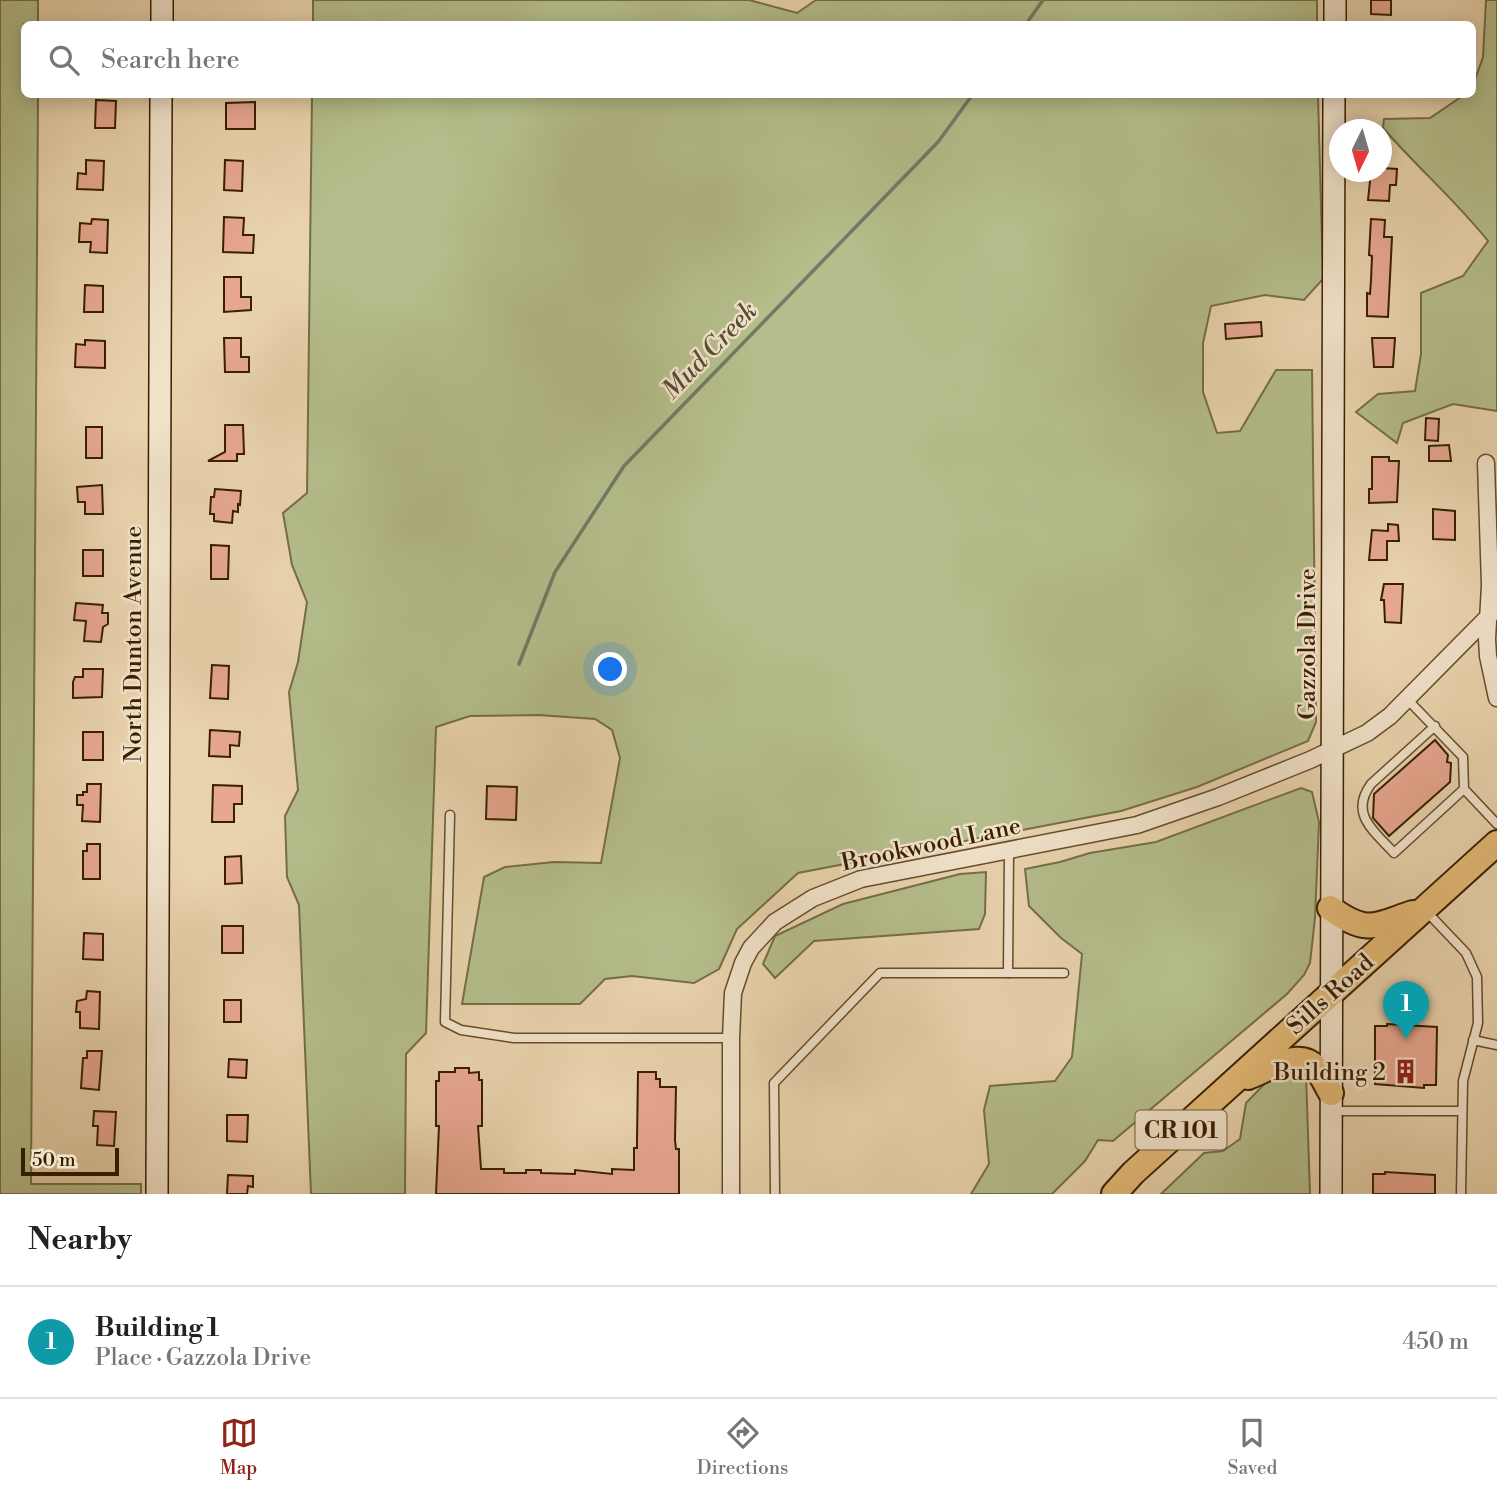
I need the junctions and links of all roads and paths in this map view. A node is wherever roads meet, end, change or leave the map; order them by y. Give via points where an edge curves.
1 (162, 0) edge
2 (1335, 0) edge
3 (162, 21) edge
4 (1335, 21) edge
5 (161, 98) edge
6 (1334, 98) edge
7 (1486, 463) dead end
8 (1493, 612) edge
9 (1497, 698) edge
10 (1407, 699) junction
11 (1435, 726) junction
12 (1333, 748) junction
13 (1464, 789) junction
14 (450, 815) dead end
15 (1497, 824) edge
16 (1497, 843) edge
17 (1009, 849) junction
18 (1330, 908) junction
19 (1424, 909) junction
20 (1008, 973) junction
21 (1064, 973) dead end
22 (1331, 994) junction
23 (731, 1038) junction
24 (1474, 1040) junction
25 (1497, 1045) edge
26 (1228, 1086) junction
27 (1331, 1102) junction
28 (1462, 1111) junction
29 (1133, 1173) junction
30 (157, 1194) edge
31 (731, 1194) edge
32 (775, 1194) edge
33 (1104, 1194) edge
34 (1114, 1194) edge
35 (1331, 1194) edge
36 (1461, 1194) edge

1 - 3 street
2 - 4 street
5 - 30 street, North Dunton Avenue
6 - 12 street, Gazzola Drive
7 - 8 street
8 - 9 street via 1488,656
8 - 10 street, Brookwood Lane
10 - 11 lane
10 - 12 street, Brookwood Lane via 1367,733
11 - 13 lane via 1463,757
11 - 13 lane via 1364,793 1364,820 1394,853
12 - 17 street, Brookwood Lane via 1171,815
12 - 18 street, Gazzola Drive
13 - 15 lane
14 - 23 lane via 445,1022 461,1030 514,1038
16 - 19 main road, Sills Road / CR 101
17 - 20 lane
17 - 23 street, Brookwood Lane via 860,879 794,909 762,934 743,963 733,993
18 - 19 main road via 1364,926
18 - 22 street, Gazzola Drive
19 - 22 main road, Sills Road / CR 101
19 - 24 lane via 1475,968 1478,1023
20 - 21 lane
20 - 32 lane via 880,972 774,1083
22 - 26 main road, Sills Road / CR 101
22 - 27 street, Gazzola Drive
23 - 31 street, Brookwood Lane
24 - 25 lane
24 - 28 lane via 1464,1071
26 - 27 main road via 1298,1060 1317,1069
26 - 29 main road, Sills Road / CR 101
27 - 28 lane
27 - 35 street, Gazzola Drive
28 - 36 lane
29 - 33 main road, Sills Road / CR 101
29 - 34 main road, Sills Road / CR 101

